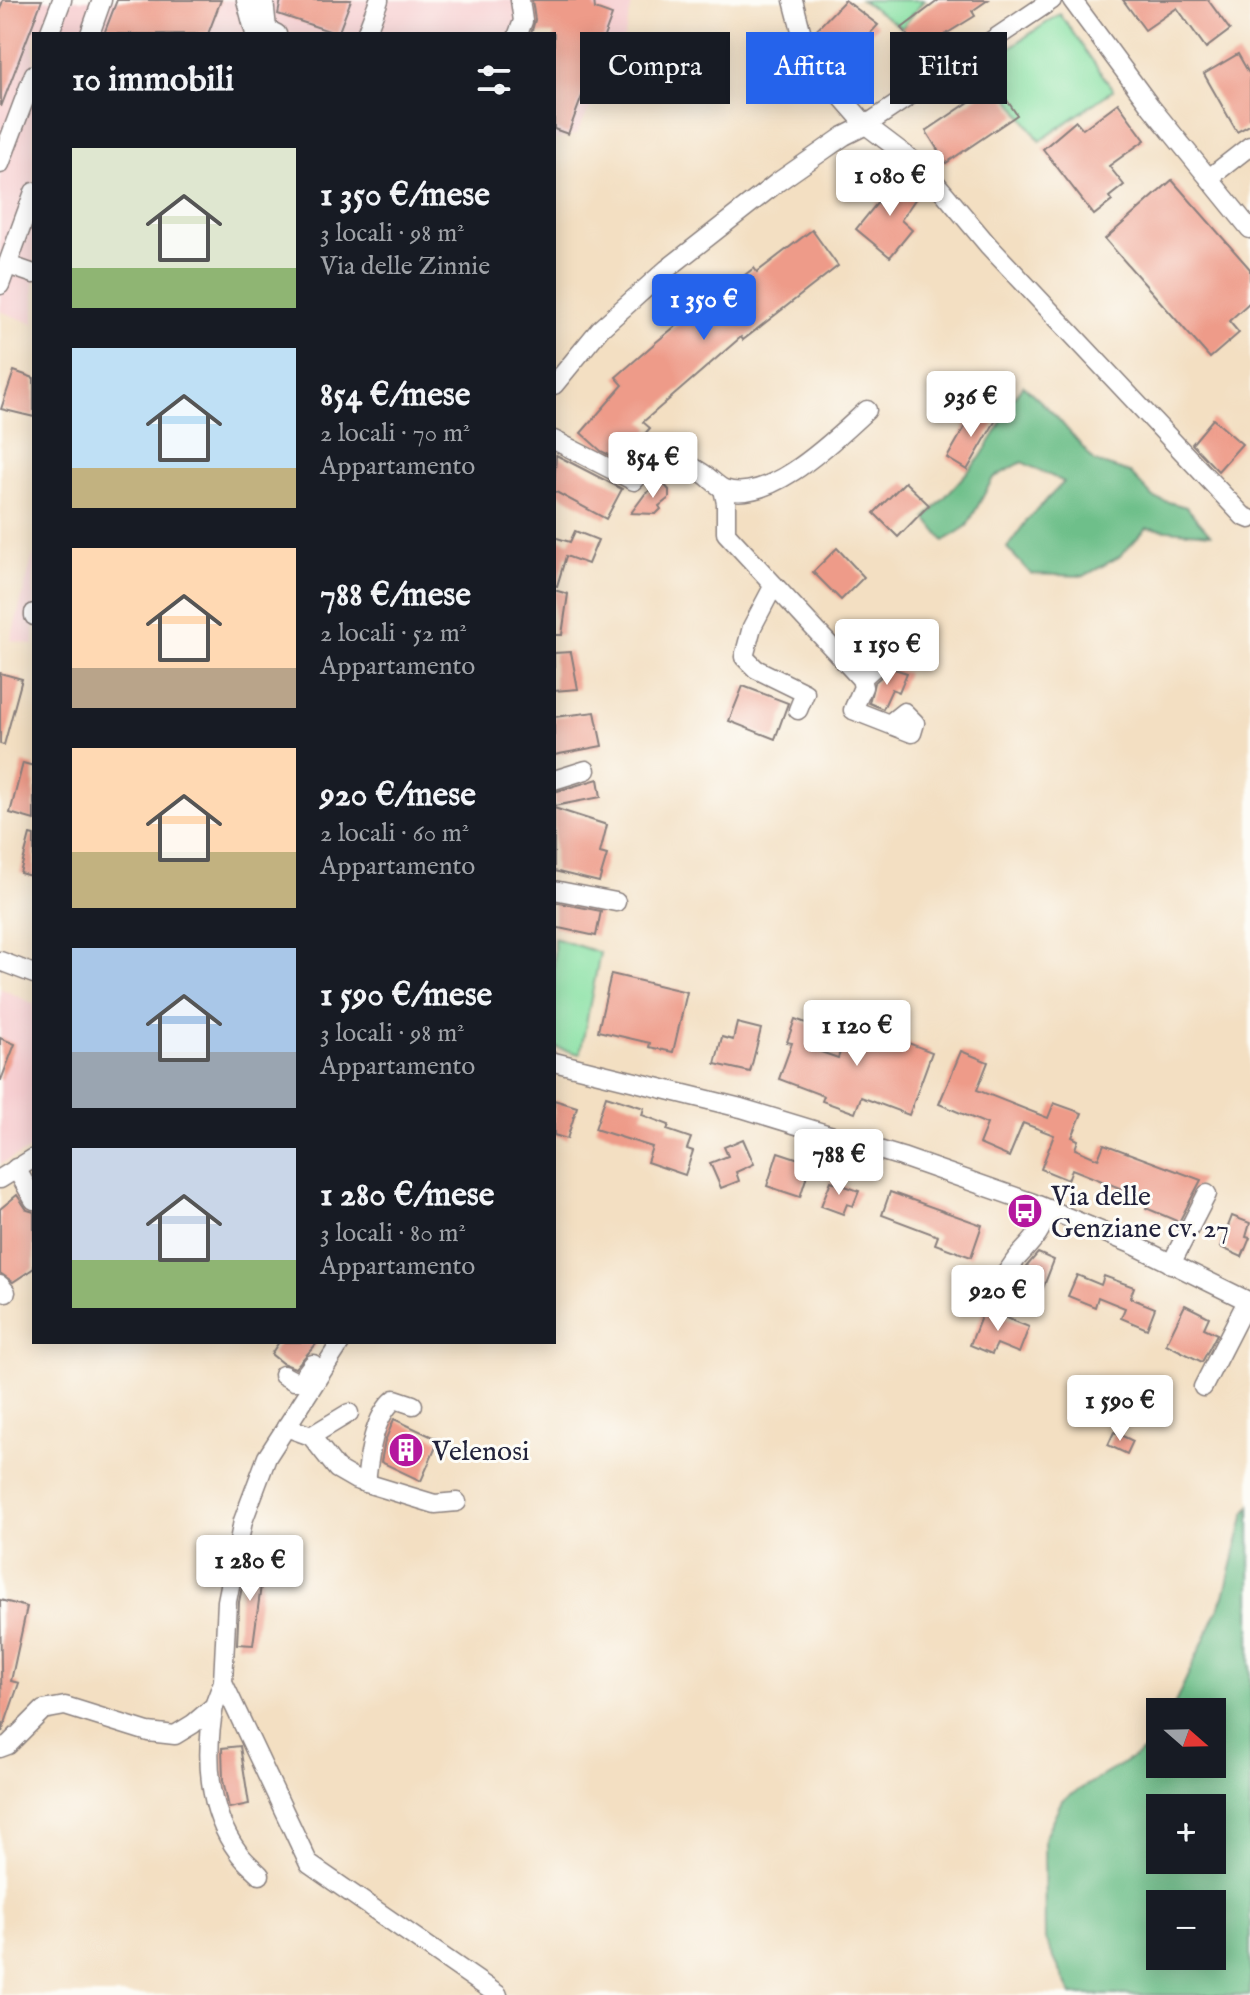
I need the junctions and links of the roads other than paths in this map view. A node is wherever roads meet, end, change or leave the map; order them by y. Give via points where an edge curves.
1 (62, 0) edge
2 (102, 0) edge
3 (246, 0) edge
4 (264, 0) edge
5 (379, 0) edge
6 (520, 0) edge
7 (793, 0) edge
8 (1052, 0) edge
9 (1072, 0) edge
10 (50, 32) edge
11 (91, 32) edge
12 (264, 32) edge
13 (265, 32) edge
14 (367, 32) edge
15 (519, 32) edge
16 (32, 79) edge
17 (866, 125) junction
18 (1250, 146) edge
19 (0, 164) edge
20 (1209, 178) junction
21 (32, 196) edge
22 (1250, 229) edge
23 (7, 251) edge
24 (32, 272) edge
25 (0, 285) edge
26 (556, 383) edge
27 (867, 410) dead end
28 (556, 441) edge
29 (723, 489) junction
30 (1250, 519) edge
31 (774, 585) junction
32 (887, 656) dead end
33 (861, 679) junction
34 (798, 710) dead end
35 (889, 724) dead end
36 (586, 770) dead end
37 (556, 779) edge
38 (556, 890) edge
39 (616, 902) dead end
40 (0, 961) edge
41 (32, 973) edge
42 (556, 1062) edge
43 (32, 1159) edge
44 (16, 1168) junction
45 (0, 1179) edge
46 (1207, 1194) dead end
47 (32, 1196) edge
48 (1049, 1209) junction
49 (1171, 1264) junction
50 (980, 1294) dead end
51 (1249, 1302) edge
52 (328, 1344) edge
53 (340, 1344) edge
54 (283, 1375) dead end
55 (1203, 1387) dead end
56 (413, 1405) dead end
57 (349, 1413) dead end
58 (286, 1427) junction
59 (311, 1436) junction
60 (366, 1483) junction
61 (457, 1502) dead end
62 (223, 1682) junction
63 (214, 1706) junction
64 (0, 1748) edge
65 (260, 1875) dead end
66 (498, 1995) edge

1 - 10 street
2 - 11 street
3 - 12 street
4 - 13 street
5 - 14 street
6 - 15 street
7 - 17 street via 803,38 831,85
8 - 17 street
9 - 20 street
16 - 19 street
17 - 26 street via 778,182 686,253 600,329
17 - 30 street via 924,169 988,245
18 - 20 street
20 - 22 street
21 - 23 street
23 - 24 street
23 - 25 street
27 - 29 street via 771,485 748,491
28 - 29 street via 634,481 652,460 671,454
29 - 31 street via 726,533
31 - 33 street
31 - 34 street via 752,627 744,657 756,669 805,693
32 - 33 street
33 - 35 street via 853,710
36 - 37 street
38 - 39 street
40 - 41 street
42 - 48 street via 856,1142
43 - 44 street
44 - 45 street
44 - 47 street
46 - 49 street
48 - 49 street
48 - 50 street via 1031,1245 1006,1273 984,1281 977,1288
49 - 51 street
51 - 55 street
52 - 54 street via 300,1381
53 - 58 street
56 - 60 street via 395,1399 384,1408
57 - 59 street
58 - 59 street
58 - 62 street via 267,1457 243,1521 227,1601
59 - 60 street via 337,1469
60 - 61 street via 435,1504
62 - 63 street
62 - 66 street via 309,1864
63 - 64 street via 175,1735 65,1706 43,1710
63 - 65 street via 208,1768 219,1816 238,1853

